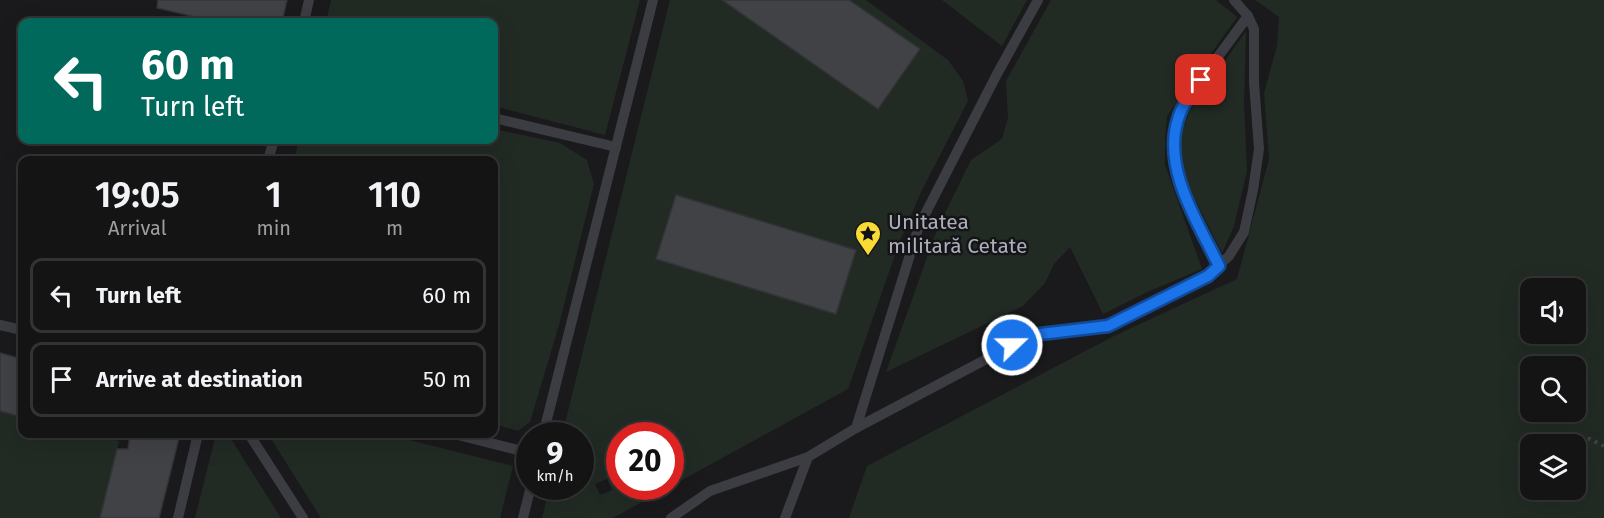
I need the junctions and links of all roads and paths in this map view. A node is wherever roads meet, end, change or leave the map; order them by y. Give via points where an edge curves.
1 (309, 0) edge
2 (652, 0) edge
3 (1038, 0) edge
4 (1234, 0) edge
5 (1248, 16) junction
6 (305, 18) edge
7 (498, 119) edge
8 (616, 147) junction
9 (1219, 266) junction
10 (0, 325) edge
11 (18, 329) edge
12 (546, 422) edge
13 (856, 428) junction
14 (197, 438) edge
15 (252, 438) edge
16 (470, 438) edge
17 (1586, 439) edge
18 (1604, 446) edge
19 (516, 450) edge
20 (808, 457) junction
21 (528, 500) edge
22 (178, 518) edge
23 (303, 518) edge
24 (523, 518) edge
25 (671, 518) edge
26 (785, 518) edge

1 - 6 lane
2 - 8 lane
3 - 13 lane via 920,226
4 - 5 lane
5 - 9 lane via 1254,29 1258,149 1244,232
5 - 9 lane via 1189,96 1178,118 1173,144 1183,192
7 - 8 lane
8 - 12 lane
9 - 13 lane via 1208,276 1108,326 1032,335
10 - 11 lane
13 - 20 lane
14 - 22 lane
15 - 23 lane
16 - 19 lane
17 - 18 path
20 - 25 lane via 710,491
20 - 26 lane
21 - 24 lane

